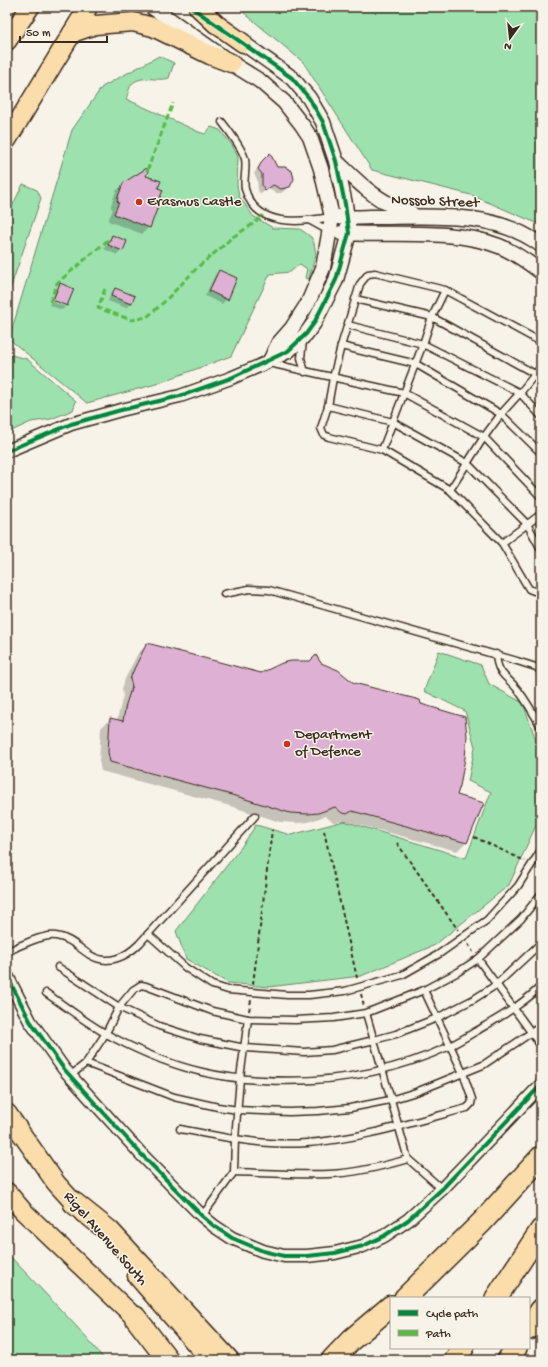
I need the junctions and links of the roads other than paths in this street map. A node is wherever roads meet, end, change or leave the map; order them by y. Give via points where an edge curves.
1 (30, 7) edge
2 (88, 7) edge
3 (152, 7) edge
4 (191, 7) edge
5 (198, 7) edge
6 (20, 15) edge
7 (72, 33) junction
8 (7, 42) edge
9 (243, 43) junction
10 (231, 63) junction
11 (222, 122) dead end
12 (7, 140) edge
13 (336, 161) junction
14 (417, 216) junction
15 (332, 217) junction
16 (347, 217) junction
17 (309, 220) junction
18 (330, 232) junction
19 (349, 233) junction
20 (541, 245) edge
21 (541, 272) edge
22 (445, 290) junction
23 (355, 299) junction
24 (432, 317) junction
25 (348, 325) junction
26 (310, 328) junction
27 (541, 342) edge
28 (424, 344) junction
29 (341, 346) junction
30 (268, 361) junction
31 (416, 364) junction
32 (541, 367) edge
33 (305, 372) junction
34 (535, 374) junction
35 (333, 378) junction
36 (541, 380) edge
37 (404, 393) junction
38 (520, 393) junction
39 (328, 406) junction
40 (501, 414) junction
41 (541, 416) edge
42 (394, 422) junction
43 (484, 437) junction
44 (382, 450) junction
45 (7, 451) edge
46 (541, 452) edge
47 (466, 463) junction
48 (450, 490) junction
49 (541, 497) edge
50 (541, 514) edge
51 (527, 524) junction
52 (502, 543) junction
53 (541, 549) edge
54 (541, 589) edge
55 (224, 594) dead end
56 (496, 654) junction
57 (541, 671) edge
58 (541, 727) edge
59 (255, 816) dead end
60 (541, 850) edge
61 (541, 894) edge
62 (148, 934) junction
63 (541, 943) edge
64 (7, 952) edge
65 (478, 960) junction
66 (58, 968) dead end
67 (7, 976) edge
68 (496, 985) junction
69 (541, 986) edge
70 (424, 990) junction
71 (46, 993) dead end
72 (120, 1007) junction
73 (513, 1010) junction
74 (366, 1013) junction
75 (437, 1018) junction
76 (248, 1019) junction
77 (541, 1026) edge
78 (106, 1033) junction
79 (532, 1034) junction
80 (374, 1040) junction
81 (450, 1046) junction
82 (541, 1046) edge
83 (245, 1048) junction
84 (86, 1063) junction
85 (383, 1070) junction
86 (463, 1073) junction
87 (70, 1076) junction
88 (240, 1078) junction
89 (541, 1085) edge
90 (390, 1100) junction
91 (238, 1110) junction
92 (7, 1113) edge
93 (399, 1126) junction
94 (180, 1128) dead end
95 (235, 1139) junction
96 (541, 1157) edge
97 (408, 1160) junction
98 (234, 1172) junction
99 (442, 1189) junction
100 (7, 1192) edge
101 (74, 1203) junction
102 (202, 1216) junction
103 (541, 1230) edge
104 (430, 1274) junction
105 (402, 1297) edge
106 (406, 1297) edge
107 (497, 1297) edge
108 (390, 1307) edge
109 (541, 1310) edge
110 (390, 1312) edge
111 (135, 1317) junction
112 (530, 1327) edge
113 (462, 1349) edge
114 (515, 1349) edge
115 (168, 1360) edge
116 (178, 1360) edge
117 (210, 1360) edge
118 (228, 1360) edge
119 (332, 1360) edge
120 (344, 1360) edge
121 (455, 1360) edge
122 (508, 1360) edge

1 - 6 main road
2 - 7 main road
3 - 10 street
4 - 9 street
5 - 9 main road via 216,24
6 - 8 main road
7 - 10 main road via 95,25 133,22 153,27
7 - 12 main road
9 - 13 street via 292,78 309,98 323,122
10 - 15 street via 284,102 302,125 322,169
11 - 17 lane via 244,157 245,187 256,209 272,219
13 - 14 street via 365,188 393,206
13 - 16 street
14 - 16 street, Nossob Street
14 - 20 street, Nossob Street via 498,224 519,232
15 - 16 street, Nossob Street
15 - 17 lane
15 - 18 street
16 - 19 street
17 - 18 lane
18 - 19 street
18 - 30 street via 323,268 308,304
19 - 21 street via 460,237 482,241 500,246
19 - 26 street via 336,280
22 - 23 lane via 375,273 364,278
22 - 24 lane
22 - 27 lane
23 - 24 lane
23 - 25 lane
24 - 28 lane
24 - 34 lane
25 - 28 lane
25 - 29 lane
26 - 30 street via 288,351
26 - 33 lane via 302,347 301,358
28 - 31 lane
28 - 38 lane
29 - 31 lane
29 - 35 lane
30 - 33 lane
30 - 45 street via 231,378 180,396 71,424
31 - 37 lane
31 - 40 lane
32 - 34 lane
33 - 35 lane
34 - 36 lane
34 - 38 lane
35 - 37 lane
35 - 39 lane
37 - 42 lane
37 - 43 lane
38 - 40 lane
38 - 41 lane
39 - 42 lane
39 - 44 lane via 321,426 324,435
40 - 43 lane
40 - 46 lane
42 - 44 lane
42 - 47 lane
43 - 47 lane
43 - 49 lane
44 - 48 lane
47 - 48 lane
47 - 51 lane
48 - 52 lane
50 - 51 lane
51 - 52 lane
51 - 53 lane
52 - 54 lane via 528,589
55 - 56 lane via 249,589 269,590
56 - 57 lane
56 - 58 lane via 496,664 504,677 530,706
59 - 62 lane
60 - 62 lane via 518,886 487,920 439,954 402,975 345,991 287,995 228,990 212,985 186,968
61 - 65 lane via 521,918
62 - 64 lane via 133,951 114,960 96,958 75,943 56,936 47,936
63 - 68 lane
65 - 68 lane
65 - 70 lane
66 - 72 lane
67 - 87 street via 30,1020
68 - 73 lane
68 - 75 lane
69 - 73 lane
70 - 74 lane
70 - 75 lane
71 - 78 lane
72 - 76 lane via 132,990 141,985 212,1011
72 - 78 lane
72 - 83 lane via 159,1026 200,1039
73 - 79 lane
73 - 81 lane
74 - 76 lane via 295,1020
74 - 80 lane
75 - 80 lane
75 - 81 lane
76 - 83 lane
77 - 79 lane
78 - 84 lane
78 - 88 lane via 174,1064 201,1072
79 - 82 lane
79 - 86 lane via 483,1065
80 - 83 lane via 332,1050 304,1052
80 - 85 lane
81 - 85 lane
81 - 86 lane
83 - 88 lane
84 - 87 lane
84 - 91 lane via 174,1097
85 - 88 lane via 315,1081
85 - 90 lane
86 - 90 lane
86 - 93 lane via 472,1099 467,1108
87 - 102 street
88 - 91 lane
89 - 99 street
90 - 91 lane via 318,1111
90 - 93 lane
91 - 95 lane
92 - 101 main road, Rigel Avenue South via 56,1183
93 - 95 lane via 338,1140 306,1143
93 - 97 lane
94 - 95 lane
95 - 98 lane
96 - 104 highway
97 - 98 lane via 331,1174
97 - 99 lane
98 - 102 lane
99 - 102 street via 408,1220 384,1236 363,1246 335,1253 284,1256 263,1252 232,1238
100 - 111 main road, Rigel Avenue South
101 - 117 main road, Rigel Avenue South
101 - 118 highway via 109,1231
103 - 107 highway
104 - 105 highway
104 - 106 highway
108 - 119 highway
109 - 112 highway
110 - 120 highway
111 - 115 highway
111 - 116 main road, Rigel Avenue South
113 - 121 highway
114 - 122 highway

